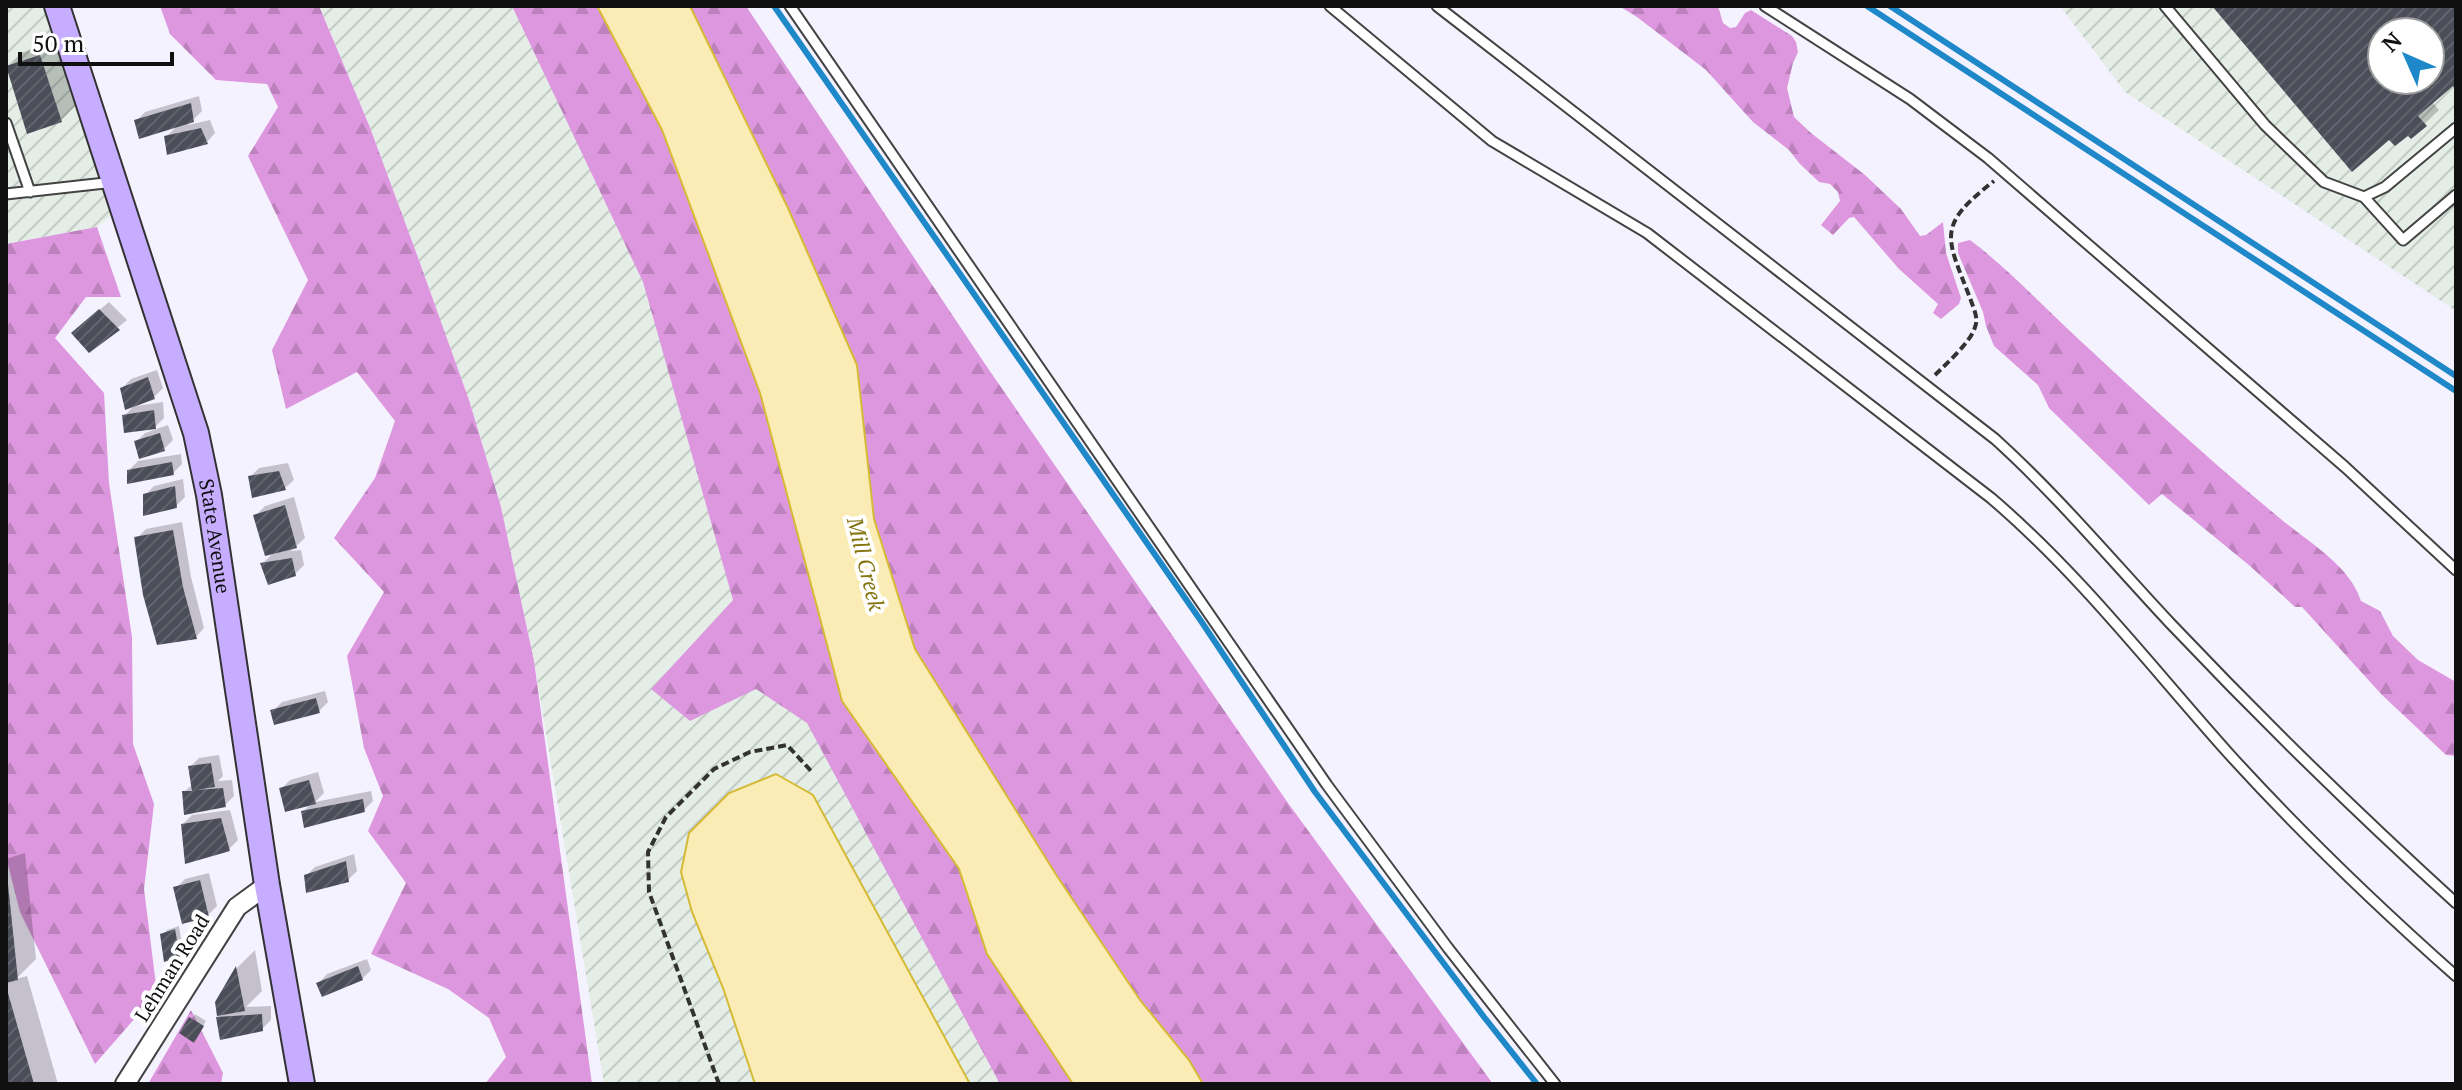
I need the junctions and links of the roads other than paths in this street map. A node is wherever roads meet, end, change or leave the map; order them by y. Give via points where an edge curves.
1 (57, 6) edge
2 (790, 6) edge
3 (1330, 6) edge
4 (1437, 6) edge
5 (1765, 6) edge
6 (2165, 6) edge
7 (6, 123) edge
8 (2456, 128) edge
9 (114, 182) junction
10 (30, 192) junction
11 (6, 194) edge
12 (2456, 195) edge
13 (2364, 197) junction
14 (2456, 570) edge
15 (267, 885) junction
16 (2456, 903) edge
17 (2456, 976) edge
18 (125, 1084) edge
19 (302, 1084) edge
20 (1555, 1084) edge

1 - 9 main road, State Avenue
2 - 20 lane via 1327,785
3 - 17 lane via 1492,141 1647,233 1970,480 2090,596 2273,801
4 - 16 lane via 2016,457 2256,712
5 - 14 lane via 1942,121 2006,172
6 - 13 lane via 2265,125 2324,182
7 - 10 lane
8 - 13 lane via 2385,187
9 - 10 lane
9 - 15 main road, State Avenue via 196,433
10 - 11 lane
12 - 13 lane via 2403,240
15 - 18 street, Lehman Road via 237,907
15 - 19 main road, State Avenue

